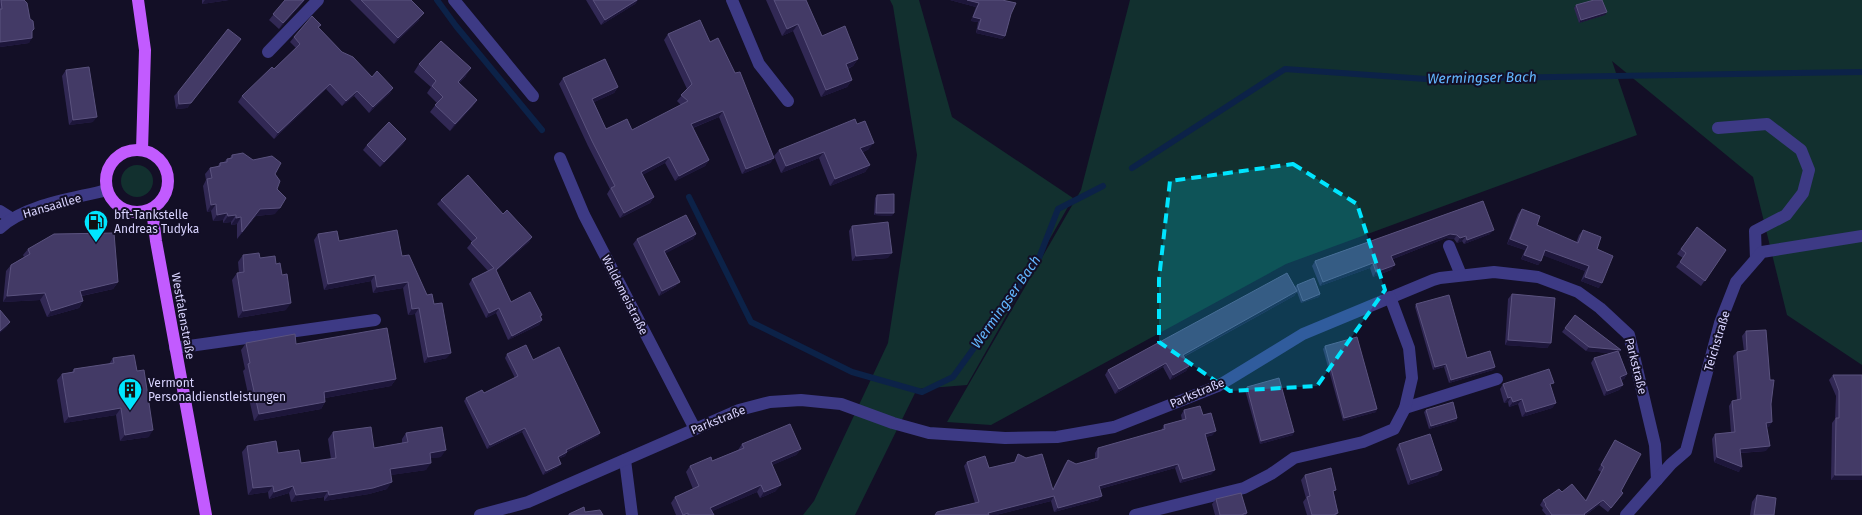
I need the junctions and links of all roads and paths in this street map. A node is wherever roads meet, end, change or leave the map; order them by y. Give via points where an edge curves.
1 (138, 0) edge
2 (318, 0) edge
3 (454, 0) edge
4 (732, 0) edge
5 (268, 52) dead end
6 (533, 96) dead end
7 (788, 102) dead end
8 (1718, 128) dead end
9 (142, 150) junction
10 (560, 158) dead end
11 (107, 190) junction
12 (152, 210) junction
13 (5, 215) edge
14 (0, 228) edge
15 (1862, 236) edge
16 (1449, 246) dead end
17 (1756, 259) junction
18 (1461, 275) junction
19 (1390, 297) junction
20 (375, 320) dead end
21 (175, 348) junction
22 (1496, 379) dead end
23 (1405, 408) junction
24 (695, 429) junction
25 (625, 460) junction
26 (1657, 480) junction
27 (206, 515) edge
28 (480, 515) edge
29 (632, 515) edge
30 (1135, 515) edge
31 (1626, 515) edge

1 - 9 main road via 145,50
2 - 5 street
3 - 6 street
4 - 7 street via 759,64
8 - 17 street via 1766,124 1801,150 1809,170 1803,193 1786,214 1755,231
9 - 11 main road via 131,150 113,160 108,169
9 - 12 main road via 160,159 168,177 165,196
10 - 24 street, Waldemeistraße via 584,215
11 - 12 main road via 110,198 125,210 134,213
11 - 13 street, Hansaallee
12 - 21 main road, Westfalenstraße
13 - 14 street, Hansaallee
15 - 17 street, Teichstraße via 1762,252
16 - 18 street
17 - 26 street, Teichstraße via 1736,282 1720,323 1686,451
18 - 19 street, Parkstraße via 1440,278
18 - 26 street, Parkstraße via 1494,272 1538,277 1578,292 1629,334 1655,445
19 - 23 street via 1409,348 1412,378
19 - 24 street, Parkstraße via 1303,334 1218,386 1114,426 1057,437 1005,438 929,433 841,404 801,400 770,402 739,410
20 - 21 street
21 - 27 main road, Westfalenstraße
22 - 23 street
23 - 30 street via 1394,429 1363,442 1294,458 1244,488
24 - 25 street, Parkstraße
25 - 28 street, Parkstraße via 528,502
25 - 29 street
26 - 31 street, Teichstraße

